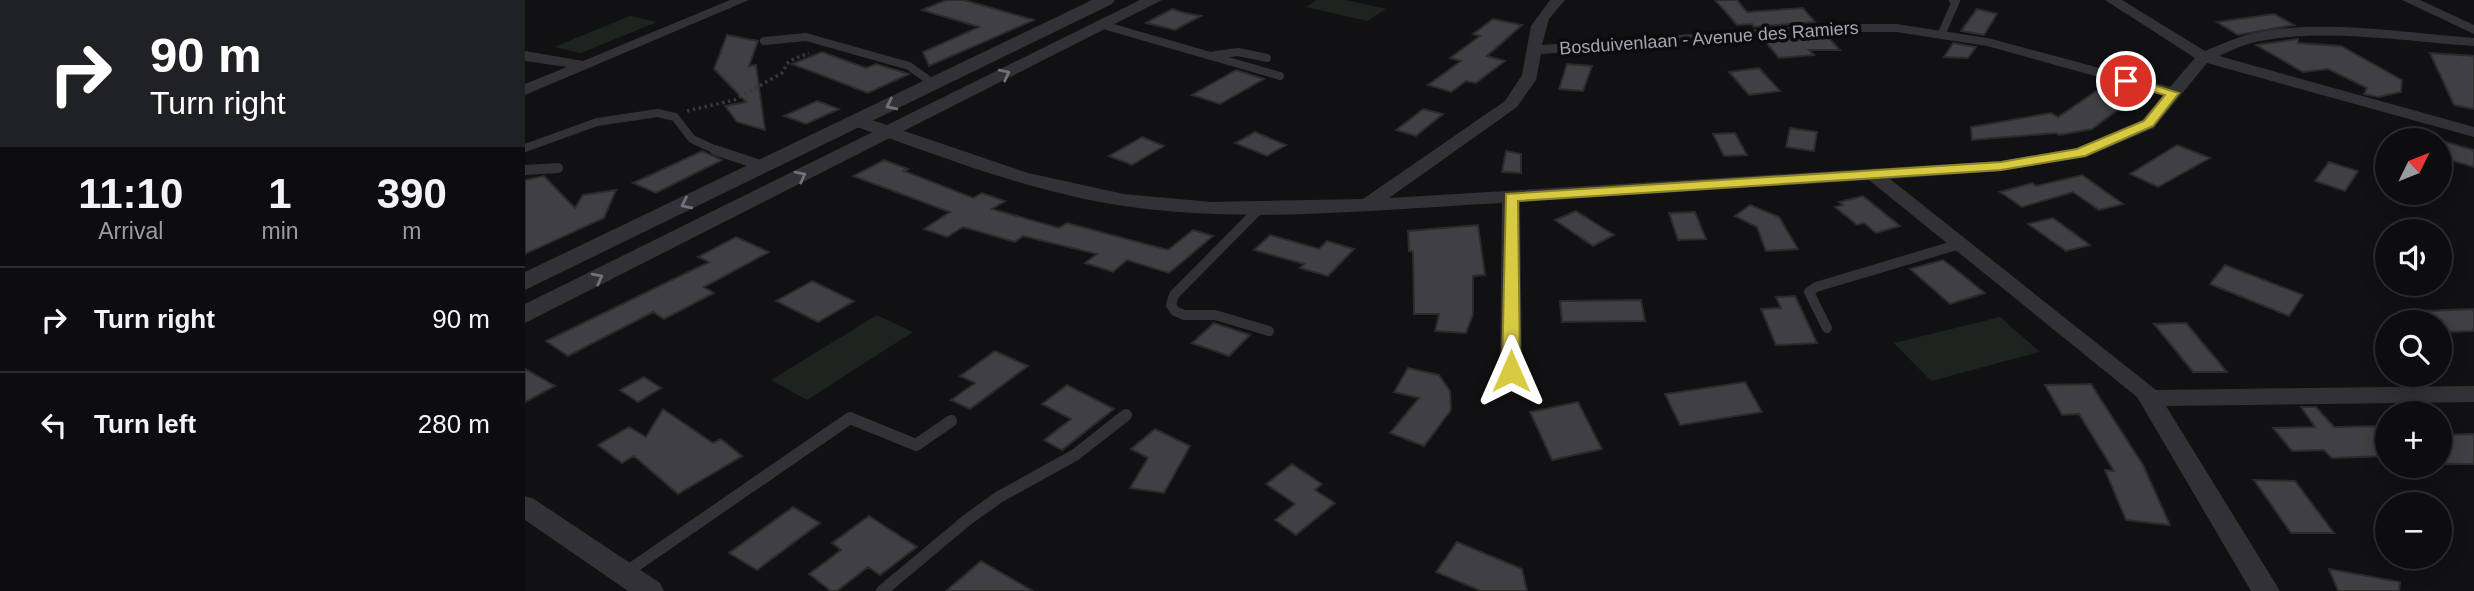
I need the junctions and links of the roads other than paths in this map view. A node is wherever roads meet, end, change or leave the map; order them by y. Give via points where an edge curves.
1 (742, 0) edge
2 (1107, 0) edge
3 (1153, 0) edge
4 (1558, 0) edge
5 (1952, 0) edge
6 (2112, 0) edge
7 (2409, 0) edge
8 (1103, 25) junction
9 (2474, 30) edge
10 (1942, 33) junction
11 (764, 41) dead end
12 (2474, 42) edge
13 (1532, 50) junction
14 (1208, 55) junction
15 (529, 57) edge
16 (2204, 57) junction
17 (1268, 58) dead end
18 (584, 65) junction
19 (1280, 76) dead end
20 (555, 78) junction
21 (934, 84) junction
22 (525, 90) edge
23 (2173, 93) junction
24 (857, 121) junction
25 (890, 132) junction
26 (2474, 132) edge
27 (525, 148) edge
28 (763, 166) junction
29 (558, 168) dead end
30 (525, 170) edge
31 (1873, 174) junction
32 (1511, 197) junction
33 (1367, 205) junction
34 (1260, 208) junction
35 (1960, 244) junction
36 (525, 282) edge
37 (529, 309) edge
38 (1827, 328) dead end
39 (1269, 331) dead end
40 (1511, 371) dead end
41 (2474, 394) edge
42 (2150, 398) junction
43 (1126, 415) dead end
44 (951, 421) dead end
45 (525, 506) edge
46 (625, 573) junction
47 (650, 591) edge
48 (882, 591) edge
49 (2266, 591) edge

1 - 18 street
2 - 21 street
3 - 8 street
4 - 13 street via 1543,14
5 - 10 lane via 1956,1
6 - 16 street
7 - 9 street
8 - 14 lane
25 -> 8 street
10 - 13 street, Bosduivenlaan - Avenue des Ramiers via 1829,28
10 - 23 street, Bosduivenlaan - Avenue des Ramiers
11 - 21 lane via 806,37 909,66
12 - 16 street via 2305,33 2245,40
13 - 33 street via 1528,79 1511,104
14 - 17 lane via 1238,52
14 - 19 lane
15 - 18 street
15 - 20 street
16 - 23 street
16 - 26 street
18 - 20 street
20 - 22 street
21 -> 24 street
23 - 31 street via 2148,124 2080,153 2001,166
24 - 25 street
24 - 28 street
25 - 34 street via 1039,184 1081,193 1194,206
37 -> 25 street
27 - 28 lane via 614,118 651,113 673,115 692,139
28 -> 36 street
29 - 30 lane
31 - 32 street
31 - 35 street
32 - 33 street
32 - 40 street
33 - 34 street
34 - 39 lane via 1174,295 1171,304 1184,315 1215,315
35 - 38 lane via 1816,287 1809,292
35 - 42 street via 2136,382
41 - 42 street
42 - 49 street
43 - 48 lane via 1075,455 967,520
44 - 46 lane via 916,445 850,418
45 - 46 street
46 - 47 street

